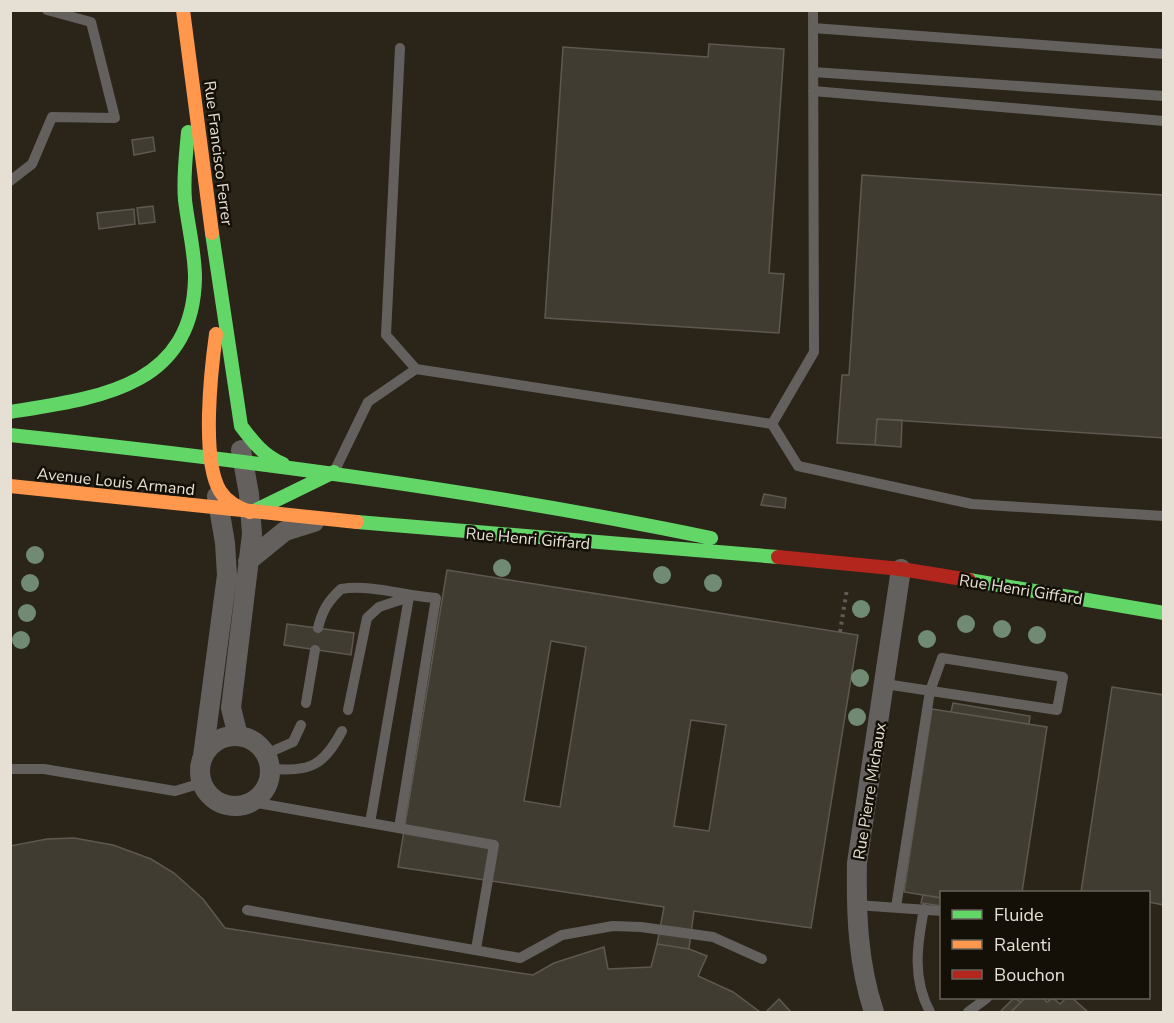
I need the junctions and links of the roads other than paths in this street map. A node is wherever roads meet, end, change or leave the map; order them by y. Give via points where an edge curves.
1 (47, 10) edge
2 (183, 10) edge
3 (813, 10) edge
4 (813, 28) junction
5 (400, 48) dead end
6 (1164, 54) edge
7 (813, 72) junction
8 (193, 77) junction
9 (813, 91) junction
10 (1164, 96) edge
11 (1164, 121) edge
12 (10, 181) edge
13 (221, 300) junction
14 (417, 369) junction
15 (237, 405) junction
16 (10, 412) edge
17 (772, 424) junction
18 (10, 435) edge
19 (212, 456) junction
20 (244, 461) junction
21 (295, 469) junction
22 (334, 472) junction
23 (214, 478) junction
24 (10, 486) edge
25 (219, 510) junction
26 (251, 513) junction
27 (1164, 516) edge
28 (332, 519) junction
29 (806, 559) junction
30 (248, 561) junction
31 (901, 569) junction
32 (409, 597) junction
33 (1164, 613) edge
34 (318, 628) dead end
35 (315, 650) dead end
36 (885, 684) junction
37 (930, 691) junction
38 (306, 703) dead end
39 (348, 710) dead end
40 (301, 725) dead end
41 (342, 731) dead end
42 (237, 736) junction
43 (203, 756) junction
44 (268, 762) junction
45 (10, 770) edge
46 (202, 783) junction
47 (252, 802) junction
48 (370, 824) junction
49 (399, 828) junction
50 (856, 905) junction
51 (896, 907) junction
52 (924, 909) junction
53 (247, 910) dead end
54 (940, 911) edge
55 (476, 949) junction
56 (762, 959) dead end
57 (986, 999) edge
58 (874, 1012) edge
59 (930, 1012) edge
60 (968, 1012) edge

1 - 12 lane via 92,22 115,118 52,117 32,164
2 - 8 street, Rue Francisco Ferrer
3 - 4 lane
4 - 6 lane
4 - 7 lane
5 - 14 lane via 386,335
7 - 9 lane
7 - 10 lane
8 - 13 street, Rue Francisco Ferrer
8 - 16 street via 184,179 195,279 191,314 182,341 158,369 116,392
9 - 11 lane
9 - 17 lane via 814,352
13 - 15 street
13 - 19 street via 214,348
14 - 17 lane
14 - 22 lane via 368,402
15 - 20 street
15 - 21 street via 241,426 254,444 272,459
17 - 27 lane via 798,466 972,504
18 - 19 street
19 - 20 street, Rue Henri Giffard
19 - 23 street
20 - 21 street, Rue Henri Giffard
20 - 26 street
21 - 22 street, Rue Henri Giffard
22 - 26 street
22 - 29 street, Rue Henri Giffard via 437,485 606,515
23 - 25 street
23 - 26 street via 227,499
24 - 25 street, Avenue Louis Armand via 141,498
25 - 26 street, Rue Henri Giffard
25 - 43 street via 227,575
26 - 28 street, Rue Henri Giffard
26 - 30 street
28 - 29 street, Rue Henri Giffard via 520,538
28 - 30 street via 285,531
29 - 31 street, Rue Henri Giffard
30 - 42 street via 231,708
31 - 33 street, Rue Henri Giffard
31 - 36 street, Rue Pierre Michaux
32 - 34 lane via 355,587 341,590 330,599
32 - 39 lane via 379,607 367,618
32 - 48 lane
32 - 49 lane via 436,598
35 - 38 lane
36 - 37 lane
36 - 50 street, Rue Pierre Michaux via 857,863
37 - 37 lane via 1057,710 1063,677 942,658
37 - 51 lane
40 - 44 lane via 293,742
41 - 44 lane via 332,750 311,767 301,770
42 - 43 street via 217,740
42 - 44 street via 249,738
43 - 46 street
44 - 47 street via 266,788
45 - 46 lane via 44,769 175,791
46 - 47 street via 212,798 222,804 233,807
47 - 48 lane
48 - 49 lane
49 - 55 lane via 494,845
50 - 51 lane
50 - 58 street, Rue Pierre Michaux via 860,956
51 - 52 lane
52 - 54 lane
52 - 59 lane via 917,968 922,998
53 - 55 lane
55 - 56 lane via 520,958 562,935 613,926 713,937
57 - 60 lane

